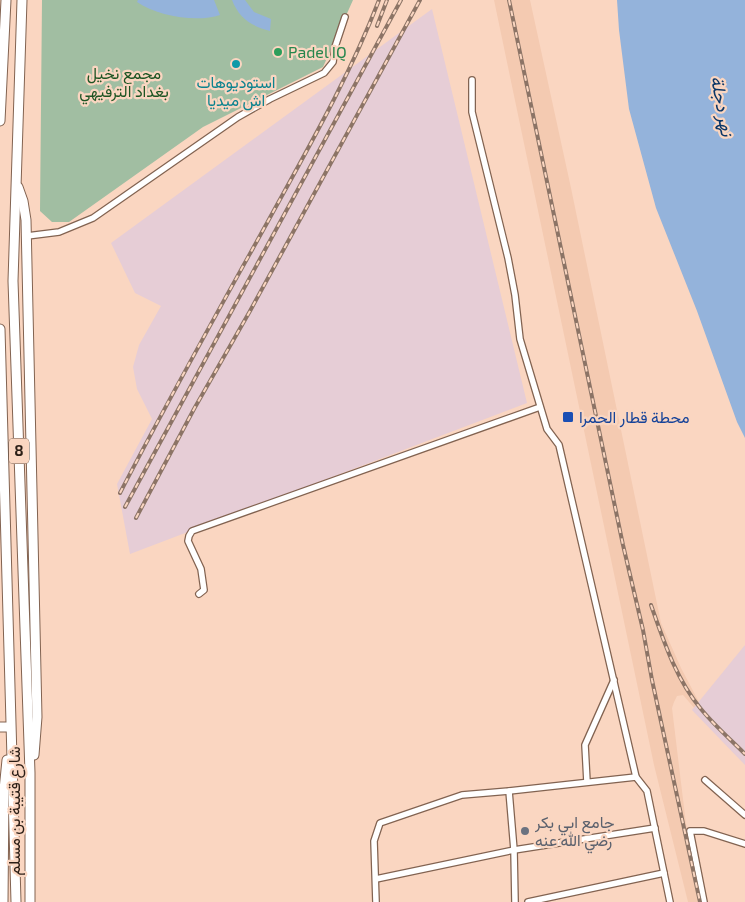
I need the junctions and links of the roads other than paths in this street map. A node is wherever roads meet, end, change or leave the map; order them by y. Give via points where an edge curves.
1 (6, 0) edge
2 (22, 0) edge
3 (345, 17) dead end
4 (472, 80) dead end
5 (0, 121) edge
6 (16, 182) junction
7 (26, 236) junction
8 (0, 329) edge
9 (540, 407) junction
10 (199, 594) dead end
11 (614, 680) junction
12 (0, 727) edge
13 (10, 731) junction
14 (30, 773) junction
15 (636, 777) junction
16 (705, 780) dead end
17 (587, 782) junction
18 (509, 791) junction
19 (745, 815) edge
20 (655, 828) junction
21 (745, 844) edge
22 (514, 850) junction
23 (664, 874) junction
24 (376, 879) junction
25 (3, 902) edge
26 (16, 902) edge
27 (30, 902) edge
28 (376, 902) edge
29 (515, 902) edge
30 (528, 902) edge
31 (670, 902) edge
32 (704, 902) edge

1 - 5 highway
2 - 6 highway, شارع قتيبة بن مسلم / 8
3 - 7 street via 333,62 324,73 238,117 93,218 59,232
4 - 9 street via 472,112 508,258 520,339
6 - 7 highway via 25,211
6 - 14 highway, شارع قتيبة بن مسلم / 8 via 13,281
7 - 14 highway via 37,717
8 - 13 highway, شارع قتيبة بن مسلم / 8
9 - 10 street via 192,531 188,541 203,580 204,590
9 - 11 street via 547,429 559,446
11 - 15 street
11 - 17 street via 586,745
12 - 13 highway
13 - 25 highway via 5,775
13 - 26 highway, شارع قتيبة بن مسلم / 8
14 - 27 highway, شارع قتيبة بن مسلم / 8
15 - 17 street
15 - 20 street via 647,791
16 - 19 street
17 - 18 street
18 - 22 street
18 - 24 street via 462,795 380,823 374,841
20 - 22 street
20 - 23 street
21 - 32 street via 704,831 690,831
22 - 24 street
22 - 29 street
23 - 30 street
23 - 31 street
24 - 28 street

